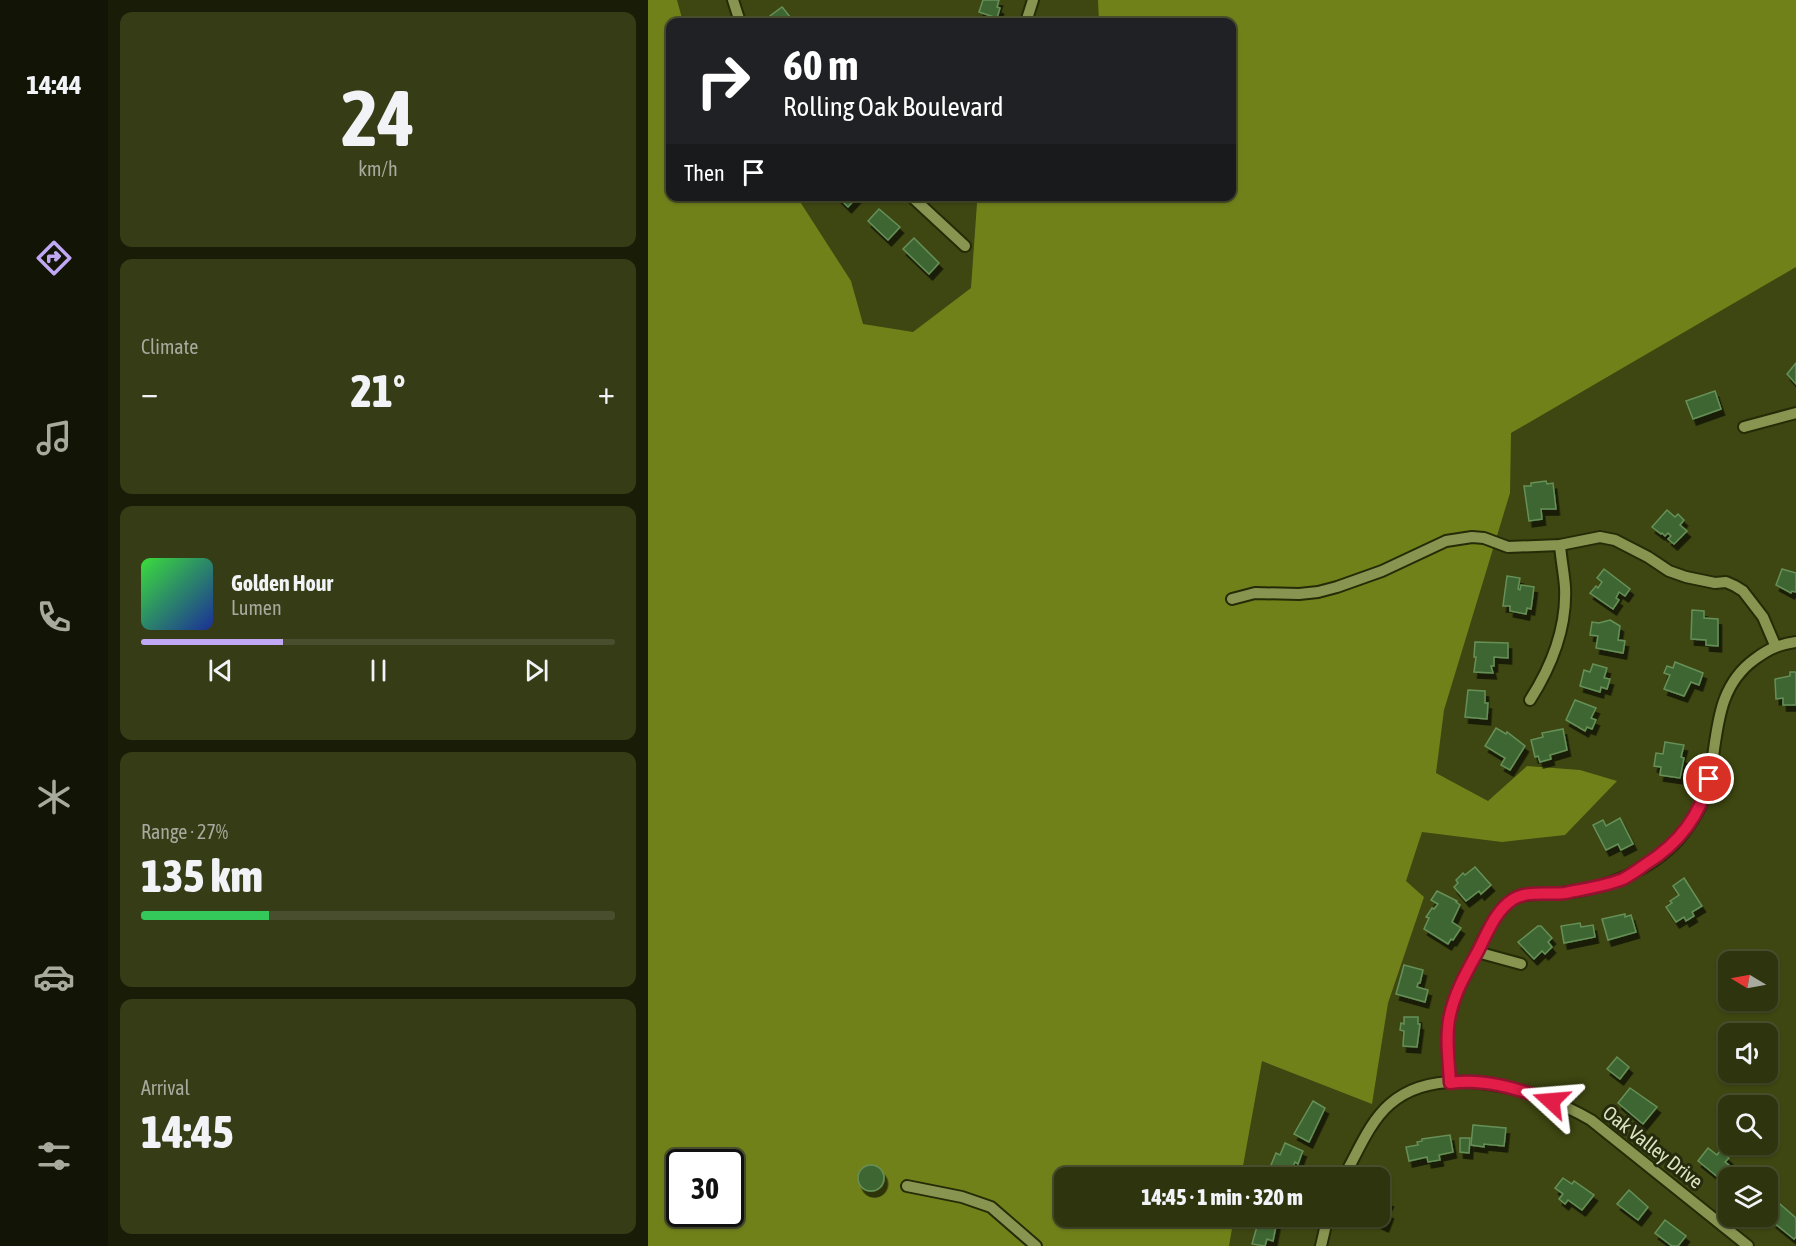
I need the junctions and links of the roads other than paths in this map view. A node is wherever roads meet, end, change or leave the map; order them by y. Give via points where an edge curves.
1 (733, 0) edge
2 (1033, 0) edge
3 (739, 18) edge
4 (1027, 18) edge
5 (916, 201) edge
6 (964, 246) dead end
7 (1796, 413) edge
8 (1744, 427) dead end
9 (1560, 545) junction
10 (1232, 599) dead end
11 (1796, 642) edge
12 (1775, 645) junction
13 (1530, 700) dead end
14 (1477, 952) junction
15 (1521, 964) dead end
16 (1450, 1083) junction
17 (1349, 1167) edge
18 (907, 1186) dead end
19 (1325, 1227) edge
20 (1036, 1246) edge
21 (1321, 1246) edge
22 (1748, 1246) edge

1 - 3 street
2 - 4 street
5 - 6 street
7 - 8 street
9 - 10 street via 1508,547 1472,537 1446,541 1337,587 1299,594 1255,593
9 - 12 street via 1600,537 1615,540 1669,571 1735,586 1762,617
9 - 13 street via 1565,587 1563,625 1557,647
11 - 12 street
12 - 14 street via 1734,678 1722,704 1704,797 1680,838 1623,879 1512,900 1488,927
14 - 15 street
14 - 16 street via 1461,980 1450,1015
16 - 17 street, Oak Valley Drive via 1420,1088 1397,1098 1378,1117
16 - 22 street, Oak Valley Drive via 1476,1082 1510,1088 1572,1109 1599,1126
18 - 20 street via 991,1207
19 - 21 street

